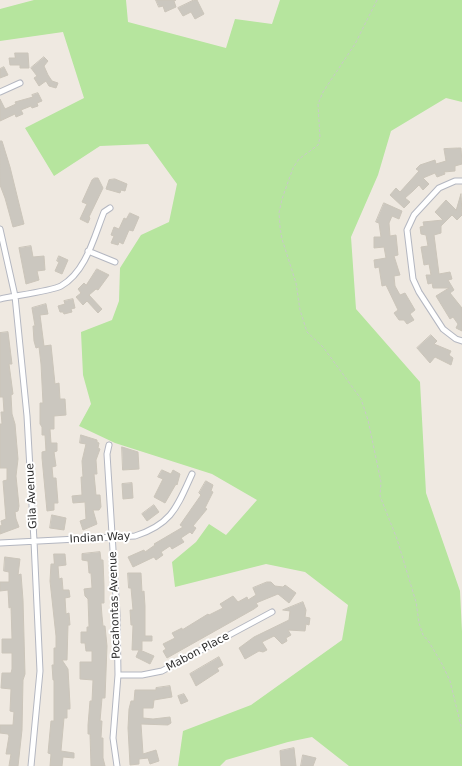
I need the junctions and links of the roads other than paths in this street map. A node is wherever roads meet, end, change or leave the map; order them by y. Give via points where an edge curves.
1 (20, 83) dead end
2 (0, 92) edge
3 (462, 181) edge
4 (110, 208) dead end
5 (0, 229) edge
6 (88, 251) junction
7 (115, 262) dead end
8 (15, 296) junction
9 (0, 299) edge
10 (462, 341) edge
11 (109, 445) dead end
12 (192, 474) dead end
13 (112, 537) junction
14 (34, 541) junction
15 (0, 543) edge
16 (272, 612) dead end
17 (118, 675) junction
18 (31, 766) edge
19 (117, 766) edge

1 - 2 street
3 - 10 street via 455,181 439,188 414,215 407,230 413,279 419,292 443,329
4 - 6 street via 104,212
5 - 8 street, Gila Avenue
6 - 7 street
6 - 8 street via 74,276 60,287
8 - 9 street
8 - 14 street, Gila Avenue via 27,416
11 - 13 street, Pocahontas Avenue via 107,454
12 - 13 street, Indian Way via 176,508 162,523 135,536
13 - 14 street, Indian Way
13 - 17 street, Pocahontas Avenue
14 - 15 street, Indian Way
14 - 18 street, Gila Avenue via 40,671
16 - 17 street, Mabon Place via 162,671 142,675
17 - 19 street, Pocahontas Avenue via 113,738

